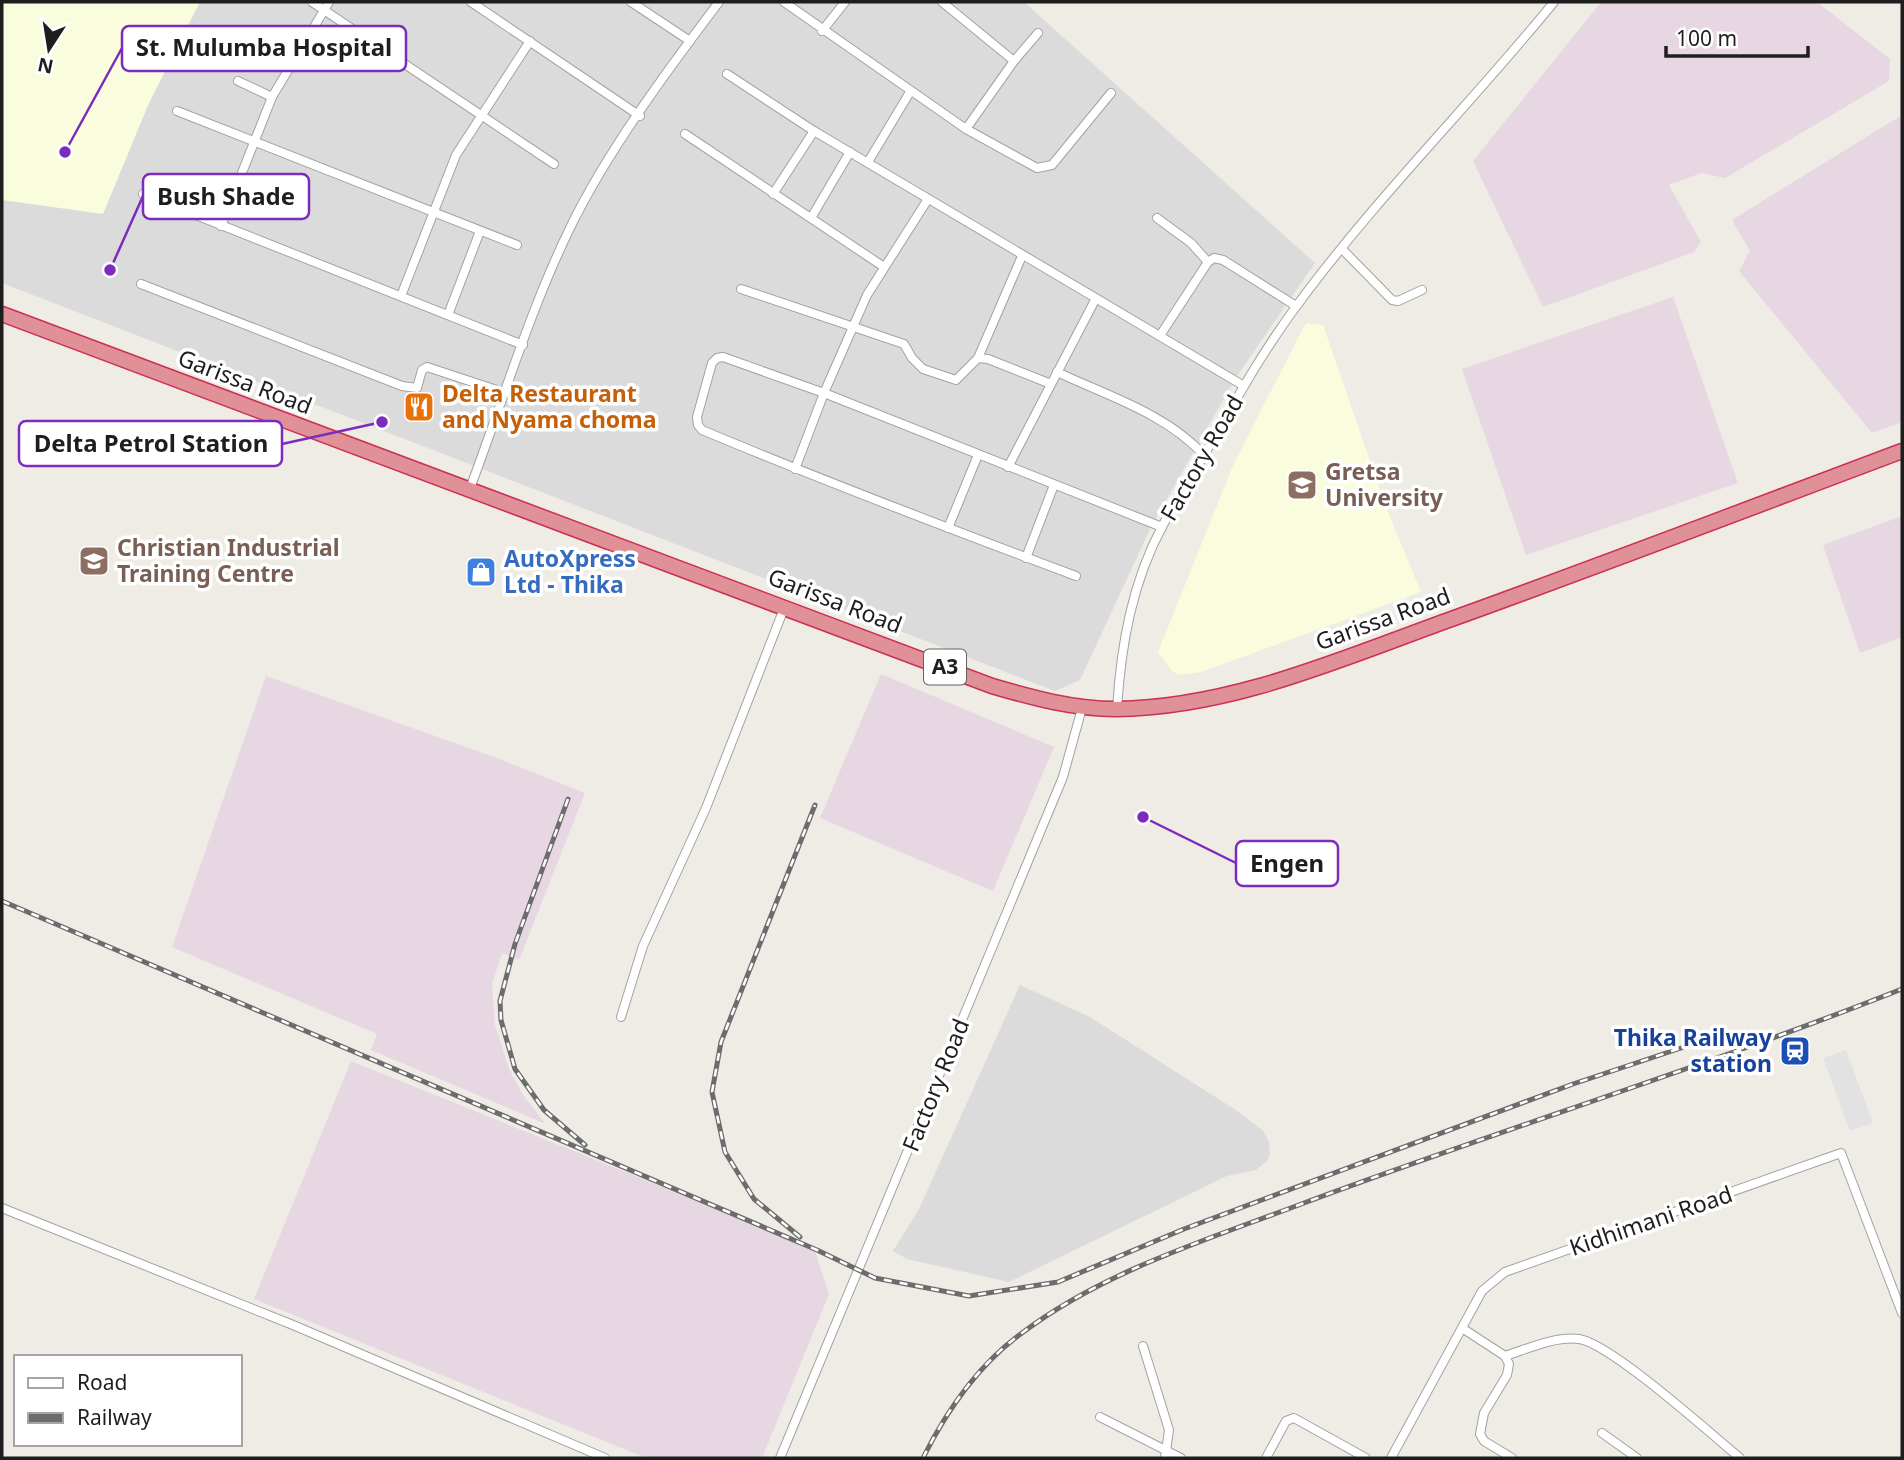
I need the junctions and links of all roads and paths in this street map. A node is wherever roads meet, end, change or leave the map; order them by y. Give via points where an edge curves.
1 (312, 2) edge
2 (471, 2) edge
3 (631, 2) edge
4 (719, 2) edge
5 (784, 2) edge
6 (845, 2) edge
7 (942, 2) edge
8 (1554, 2) edge
9 (327, 6) edge
10 (822, 31) junction
11 (1038, 33) dead end
12 (530, 41) junction
13 (690, 41) junction
14 (1014, 61) junction
15 (727, 74) dead end
16 (238, 81) dead end
17 (910, 92) junction
18 (1111, 93) dead end
19 (272, 97) junction
20 (177, 111) dead end
21 (482, 116) junction
22 (640, 116) junction
23 (966, 128) junction
24 (814, 131) junction
25 (685, 134) dead end
26 (253, 143) junction
27 (850, 152) junction
28 (867, 162) junction
29 (554, 164) dead end
30 (143, 194) dead end
31 (773, 194) junction
32 (929, 200) junction
33 (432, 214) junction
34 (811, 218) junction
35 (1157, 218) dead end
36 (221, 226) junction
37 (480, 232) junction
38 (517, 245) dead end
39 (1342, 249) junction
40 (1022, 256) junction
41 (1208, 262) junction
42 (884, 267) junction
43 (141, 284) dead end
44 (741, 289) dead end
45 (1422, 290) dead end
46 (401, 296) junction
47 (1095, 300) junction
48 (1296, 306) junction
49 (2, 314) edge
50 (448, 314) junction
51 (851, 328) junction
52 (1161, 334) junction
53 (523, 345) junction
54 (978, 358) junction
55 (1057, 372) junction
56 (1051, 384) junction
57 (1244, 386) junction
58 (506, 393) junction
59 (824, 393) junction
60 (1902, 451) edge
61 (978, 455) junction
62 (1204, 455) junction
63 (1008, 467) junction
64 (795, 469) junction
65 (1054, 485) junction
66 (469, 491) junction
67 (1161, 527) junction
68 (948, 528) junction
69 (1026, 558) junction
70 (1076, 576) dead end
71 (785, 606) junction
72 (1082, 708) junction
73 (1117, 709) junction
74 (621, 1017) dead end
75 (2, 1208) edge
76 (1902, 1313) edge
77 (1462, 1328) junction
78 (1143, 1346) dead end
79 (1505, 1356) junction
80 (1100, 1417) dead end
81 (1602, 1433) dead end
82 (1166, 1454) edge
83 (605, 1458) edge
84 (780, 1458) edge
85 (1181, 1458) edge
86 (1266, 1458) edge
87 (1366, 1458) edge
88 (1391, 1458) edge
89 (1512, 1458) edge
90 (1637, 1458) edge
91 (1740, 1458) edge

1 - 9 street
2 - 12 street
3 - 13 street
4 - 13 street
5 - 10 street
6 - 10 street
7 - 14 street
8 - 39 street, Factory Road
9 - 19 street
9 - 21 street
10 - 17 street
11 - 14 street
12 - 21 street
12 - 22 street
13 - 22 street
14 - 23 street
15 - 24 street
16 - 19 street
17 - 23 street
17 - 28 street
18 - 23 street via 1046,168 1037,168
19 - 26 street
20 - 26 street
21 - 29 street
21 - 33 street via 456,155
22 - 53 street via 571,226
24 - 27 street
24 - 31 street
25 - 31 street
26 - 33 street
26 - 36 street
27 - 28 street
27 - 34 street
28 - 32 street
30 - 36 street
31 - 34 street
32 - 40 street
32 - 42 street
33 - 37 street
33 - 46 street
34 - 42 street
35 - 41 street
36 - 46 street
37 - 38 street
37 - 50 street
39 - 45 street via 1388,297 1398,301
39 - 48 street, Factory Road
40 - 47 street
40 - 54 street
41 - 48 street via 1223,260
41 - 52 street
42 - 51 street
43 - 58 street via 402,386 417,388 422,370 427,368
44 - 51 street
46 - 50 street
47 - 52 street
47 - 55 street
48 - 57 street, Factory Road
49 - 66 highway, Garissa Road / A3
50 - 53 street
51 - 54 street via 904,344 917,365 948,379 961,377
51 - 59 street
52 - 57 street
53 - 58 street
54 - 56 street
55 - 56 street
55 - 62 street via 1161,419
56 - 63 street
57 - 62 street, Factory Road
58 - 66 street
59 - 61 street
59 - 64 street
59 - 64 street via 723,357 712,363 698,425
60 - 73 highway, Garissa Road / A3 via 1261,686 1194,702
61 - 63 street
61 - 68 street
62 - 67 street, Factory Road
63 - 65 street
64 - 68 street
65 - 67 street
65 - 69 street
66 - 71 highway, Garissa Road / A3
67 - 73 street, Factory Road via 1126,624
68 - 69 street
69 - 70 street
71 - 72 highway, Garissa Road / A3 via 992,686
71 - 74 street via 706,808 643,946
72 - 73 highway, Garissa Road / A3
72 - 84 street, Factory Road via 1063,776
75 - 83 street
76 - 77 street, Kidhimani Road via 1841,1153 1505,1272 1482,1291
77 - 79 street
77 - 88 street, Kidhimani Road
78 - 82 street via 1169,1430
79 - 89 street via 1507,1374 1484,1413 1480,1434
79 - 91 street via 1562,1340 1584,1340 1664,1395
80 - 82 street
81 - 90 street
82 - 85 street
86 - 87 street via 1286,1421 1294,1418

